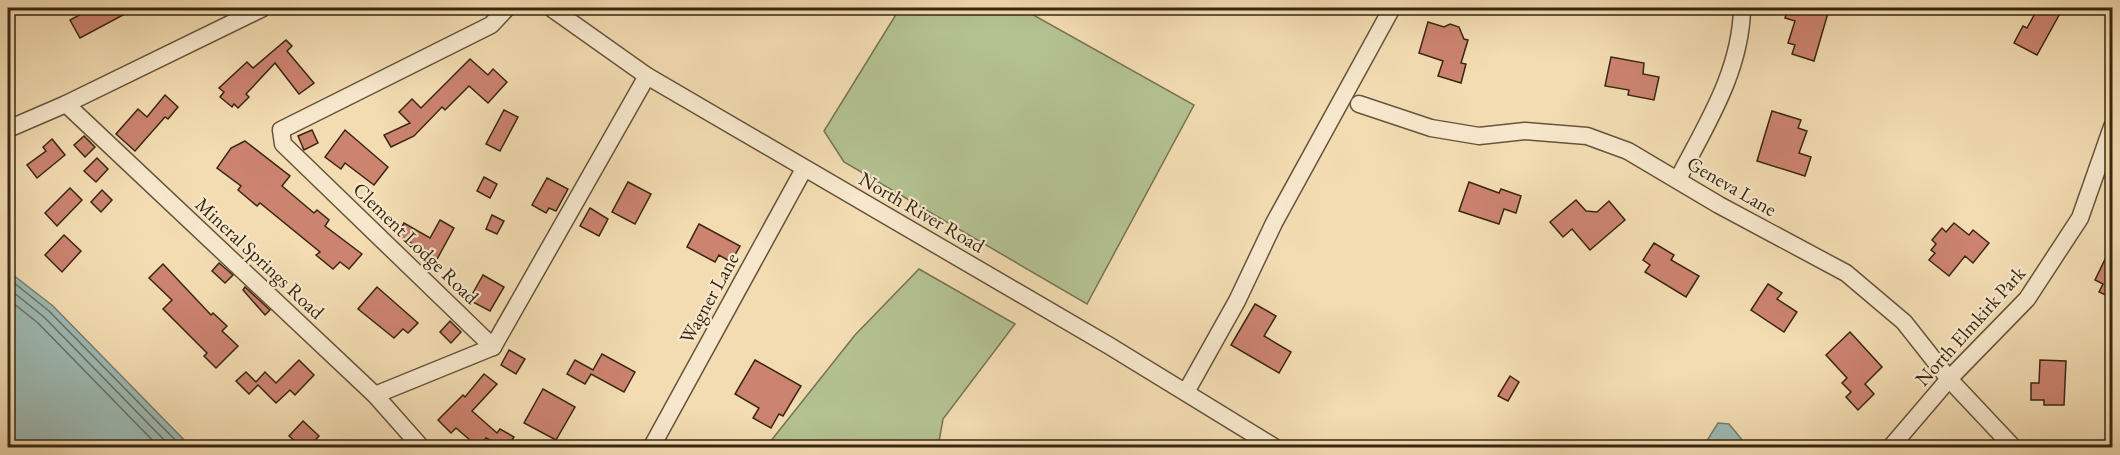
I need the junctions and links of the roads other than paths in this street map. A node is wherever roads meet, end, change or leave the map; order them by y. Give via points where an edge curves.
1 (263, 8) edge
2 (507, 8) edge
3 (551, 8) edge
4 (1392, 8) edge
5 (1742, 8) edge
6 (646, 76) junction
7 (66, 104) junction
8 (1359, 104) dead end
9 (2112, 127) edge
10 (8, 129) edge
11 (804, 169) junction
12 (1678, 179) junction
13 (493, 346) junction
14 (1949, 380) junction
15 (1186, 392) junction
16 (375, 395) junction
17 (1251, 441) edge
18 (422, 447) edge
19 (651, 447) edge
20 (1275, 447) edge
21 (1890, 447) edge
22 (2014, 447) edge

1 - 7 street
2 - 13 street, Clement Lodge Road via 491,25 281,130 283,144
3 - 6 street, North River Road
4 - 15 street
5 - 12 street via 1742,25 1729,80
6 - 11 street, North River Road
6 - 13 street
7 - 10 street
7 - 16 street, Mineral Springs Road
8 - 12 street, Geneva Lane via 1431,128 1479,136 1525,132 1587,136 1628,151
9 - 14 street, North Elmkirk Park via 2080,219 2027,299
11 - 15 street, North River Road
11 - 19 street, Wagner Lane
12 - 14 street, Geneva Lane via 1846,273 1904,322
13 - 16 street
14 - 21 street, North Elmkirk Park
14 - 22 street, Geneva Lane
15 - 17 street, North River Road
16 - 18 street, Mineral Springs Road
17 - 20 street, North River Road

